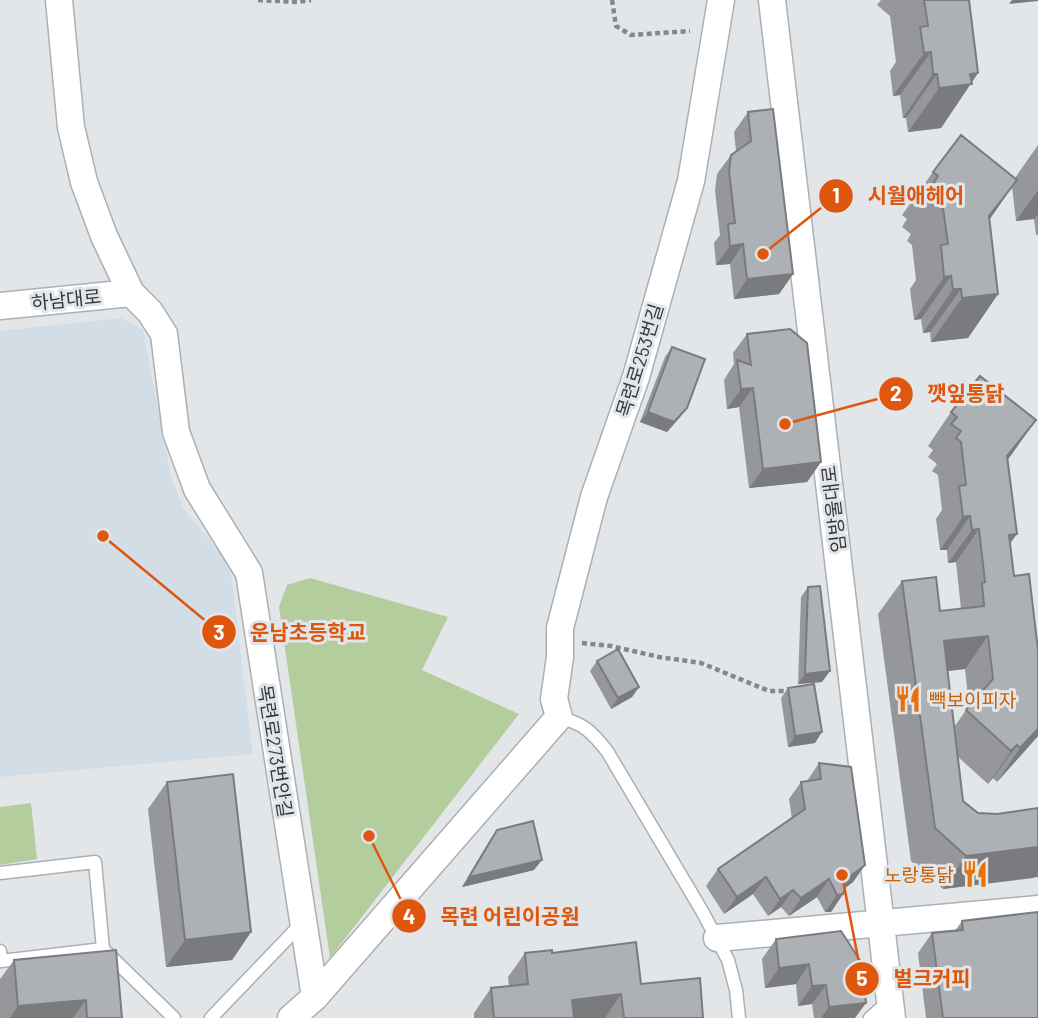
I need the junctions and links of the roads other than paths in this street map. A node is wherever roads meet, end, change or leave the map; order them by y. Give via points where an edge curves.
1 (59, 0) edge
2 (721, 0) edge
3 (772, 0) edge
4 (131, 293) junction
5 (0, 306) edge
6 (559, 717) junction
7 (0, 873) edge
8 (1038, 909) edge
9 (303, 922) junction
10 (881, 924) junction
11 (716, 938) junction
12 (103, 949) junction
13 (0, 951) edge
14 (315, 997) junction
15 (891, 1009) edge
16 (174, 1018) edge
17 (211, 1018) edge
18 (290, 1018) edge
19 (739, 1018) edge
20 (870, 1018) edge

1 - 4 street, 목련로273번안길 via 71,127 84,182
2 - 6 street, 목련로253번길 via 691,181 636,377 594,497 561,628 554,699
3 - 10 street, 임방울대로
4 - 5 street, 하남대로
4 - 9 street, 목련로273번안길 via 164,334 176,432 197,489 249,573
6 - 11 lane via 589,730 607,751
6 - 14 street
7 - 12 lane via 95,862
8 - 10 street
9 - 14 street, 목련로273번안길
9 - 17 lane
10 - 11 street
10 - 15 street, 임방울대로
11 - 19 lane via 734,980
12 - 13 lane via 1,961
12 - 16 lane
14 - 18 street
15 - 20 lane

